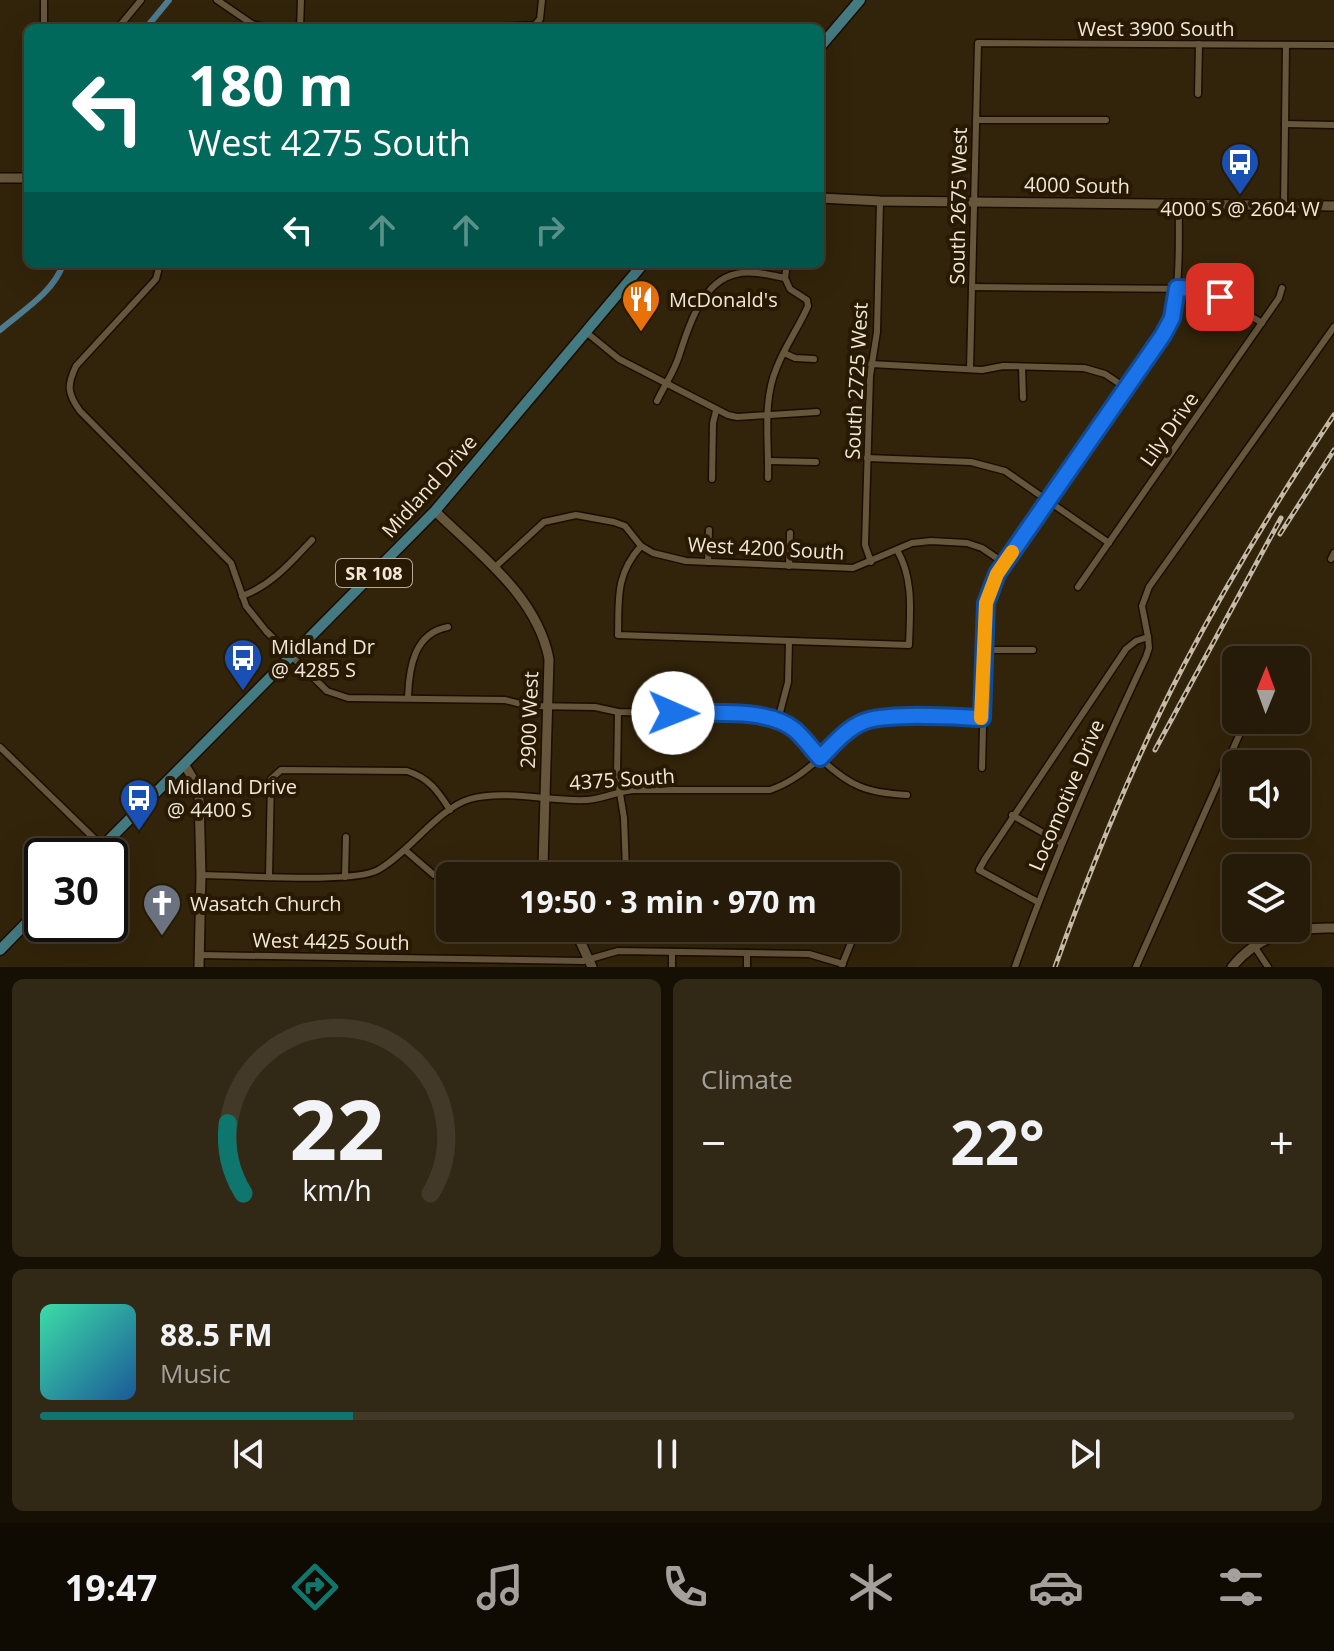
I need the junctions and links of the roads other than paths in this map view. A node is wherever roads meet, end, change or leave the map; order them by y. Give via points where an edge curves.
1 (44, 0) edge
2 (141, 0) edge
3 (217, 0) edge
4 (301, 0) edge
5 (542, 0) edge
6 (860, 0) edge
7 (44, 24) edge
8 (121, 24) edge
9 (252, 24) edge
10 (300, 24) edge
11 (536, 24) edge
12 (824, 42) edge
13 (978, 43) joint
14 (1199, 44) junction
15 (1286, 45) junction
16 (1334, 45) edge
17 (1198, 94) dead end
18 (976, 120) junction
19 (1106, 120) dead end
20 (1285, 124) junction
21 (1334, 125) edge
22 (0, 178) edge
23 (24, 178) edge
24 (824, 198) edge
25 (880, 201) junction
26 (974, 202) junction
27 (1179, 204) junction
28 (1284, 205) junction
29 (1334, 206) edge
30 (159, 268) edge
31 (640, 268) edge
32 (786, 268) edge
33 (785, 278) junction
34 (972, 287) junction
35 (1177, 288) junction
36 (1282, 288) dead end
37 (1262, 323) junction
38 (1334, 327) edge
39 (586, 332) junction
40 (784, 353) junction
41 (814, 359) dead end
42 (871, 364) junction
43 (1022, 367) junction
44 (970, 369) junction
45 (666, 384) junction
46 (1126, 388) junction
47 (1023, 398) dead end
48 (657, 401) dead end
49 (716, 411) junction
50 (817, 412) dead end
51 (767, 413) junction
52 (867, 458) junction
53 (768, 461) junction
54 (816, 462) dead end
55 (768, 478) dead end
56 (712, 479) dead end
57 (1047, 501) junction
58 (435, 511) junction
59 (709, 530) dead end
60 (790, 533) dead end
61 (312, 540) dead end
62 (1109, 543) junction
63 (641, 546) junction
64 (897, 550) junction
65 (708, 562) junction
66 (871, 562) junction
67 (1004, 563) junction
68 (789, 566) junction
69 (494, 568) junction
70 (1078, 587) dead end
71 (242, 596) junction
72 (448, 627) dead end
73 (1148, 637) junction
74 (789, 641) junction
75 (984, 650) junction
76 (1033, 650) dead end
77 (292, 657) junction
78 (408, 697) junction
79 (547, 707) junction
80 (618, 712) junction
81 (982, 718) junction
82 (778, 720) junction
83 (1240, 734) edge
84 (0, 747) edge
85 (820, 758) junction
86 (184, 764) junction
87 (982, 768) dead end
88 (618, 791) junction
89 (907, 795) dead end
90 (544, 799) junction
91 (450, 810) junction
92 (1012, 815) junction
93 (346, 837) dead end
94 (94, 838) edge
95 (110, 838) edge
96 (1061, 843) junction
97 (405, 850) junction
98 (543, 862) edge
99 (626, 862) edge
100 (201, 875) junction
101 (436, 875) edge
102 (269, 876) junction
103 (345, 877) junction
104 (1038, 902) junction
105 (24, 925) edge
106 (1334, 928) edge
107 (1310, 929) edge
108 (581, 942) edge
109 (851, 942) edge
110 (1259, 942) edge
111 (1254, 946) junction
112 (0, 950) edge
113 (672, 952) junction
114 (747, 953) junction
115 (200, 955) junction
116 (450, 963) edge
117 (591, 964) edge
118 (842, 966) edge
119 (199, 967) edge
120 (672, 967) edge
121 (747, 967) edge
122 (1015, 967) edge
123 (1136, 967) edge
124 (1232, 967) edge
125 (1268, 967) edge

1 - 7 street
2 - 8 street
3 - 9 street
4 - 10 street
5 - 11 street
6 - 12 main road
13 - 14 street, West 3900 South
13 - 18 street, South 2675 West
14 - 15 street, West 3900 South
14 - 17 street
15 - 16 street, West 3900 South
15 - 20 street
18 - 19 street
18 - 26 street, South 2675 West
20 - 21 street
20 - 28 street
22 - 23 street
24 - 25 street, 4000 South
25 - 26 street, 4000 South
25 - 42 street, South 2725 West via 877,332
26 - 27 street, 4000 South
26 - 34 street, South 2675 West
27 - 28 street, 4000 South
27 - 35 street
28 - 29 street, 4000 South
30 - 71 street via 156,279 76,366 69,395 231,563
31 - 39 main road, Midland Drive / SR 108
32 - 33 street
33 - 40 street via 808,306
33 - 45 street via 736,274 713,285 690,324
34 - 35 street
34 - 44 street, South 2675 West
35 - 37 street via 1209,292
35 - 46 street via 1172,318
36 - 37 street, Lily Drive
37 - 62 street, Lily Drive
38 - 73 street, Locomotive Drive via 1149,587 1142,614
39 - 45 street via 619,359
39 - 58 main road, Midland Drive / SR 108
40 - 41 street
40 - 51 street
42 - 44 street
42 - 52 street, South 2725 West
43 - 44 street
43 - 46 street via 1084,368
43 - 47 street
45 - 48 street
45 - 49 street
46 - 57 street
49 - 51 street via 737,417
49 - 56 street
50 - 51 street
51 - 53 street
52 - 57 street via 971,462 1005,471
52 - 66 street, South 2725 West via 865,545
53 - 54 street
53 - 55 street
57 - 62 street
57 - 67 street
58 - 69 street, 2900 West
58 - 77 main road, Midland Drive / SR 108
59 - 65 street
60 - 68 street
61 - 71 street via 273,580
62 - 70 street, Lily Drive
63 - 65 street, West 4200 South via 668,559
63 - 69 street via 628,524 576,515 544,522
63 - 74 street via 623,569 618,635
64 - 66 street, West 4200 South
64 - 67 street, West 4200 South via 931,541 967,543
64 - 74 street via 910,588 909,645
65 - 68 street, West 4200 South
66 - 68 street, West 4200 South via 853,568
67 - 75 street via 986,603
69 - 79 street, 2900 West via 539,623 549,659
71 - 77 street
72 - 78 street via 427,636 414,655
73 - 92 street via 1126,649
73 - 96 street, Locomotive Drive via 1146,657
74 - 82 street via 788,682
75 - 76 street
75 - 81 street
77 - 78 street via 327,691 348,698
77 - 86 main road, Midland Drive / SR 108
78 - 79 street
79 - 80 street
79 - 90 street, 2900 West
80 - 82 street
80 - 88 street
81 - 85 street, 4375 South via 865,721
81 - 87 street
82 - 85 street via 794,729
83 - 123 street
84 - 94 street
85 - 88 street, 4375 South via 770,790
85 - 89 street via 859,788
86 - 95 main road, Midland Drive / SR 108
86 - 100 street via 199,794
88 - 90 street, 4375 South via 589,800
88 - 99 street
90 - 91 street, 4375 South via 469,799
90 - 98 street, 2900 West
91 - 97 street, 4375 South
91 - 102 street via 423,776 407,771 281,770 271,779
92 - 96 street
92 - 104 street via 979,870
93 - 103 street
96 - 104 street, Locomotive Drive
97 - 101 street
97 - 103 street, 4375 South via 376,872
100 - 102 street, 4375 South
100 - 115 street
102 - 103 street, 4375 South
104 - 122 street, Locomotive Drive
105 - 112 main road
106 - 107 street
108 - 117 street
109 - 118 street
110 - 111 street
111 - 124 street
111 - 125 street
113 - 114 street, West 4425 South
113 - 117 street, West 4425 South via 618,951
113 - 120 street
114 - 118 street, West 4425 South via 809,954
114 - 121 street
115 - 116 street, West 4425 South
115 - 119 street
116 - 117 street, West 4425 South

